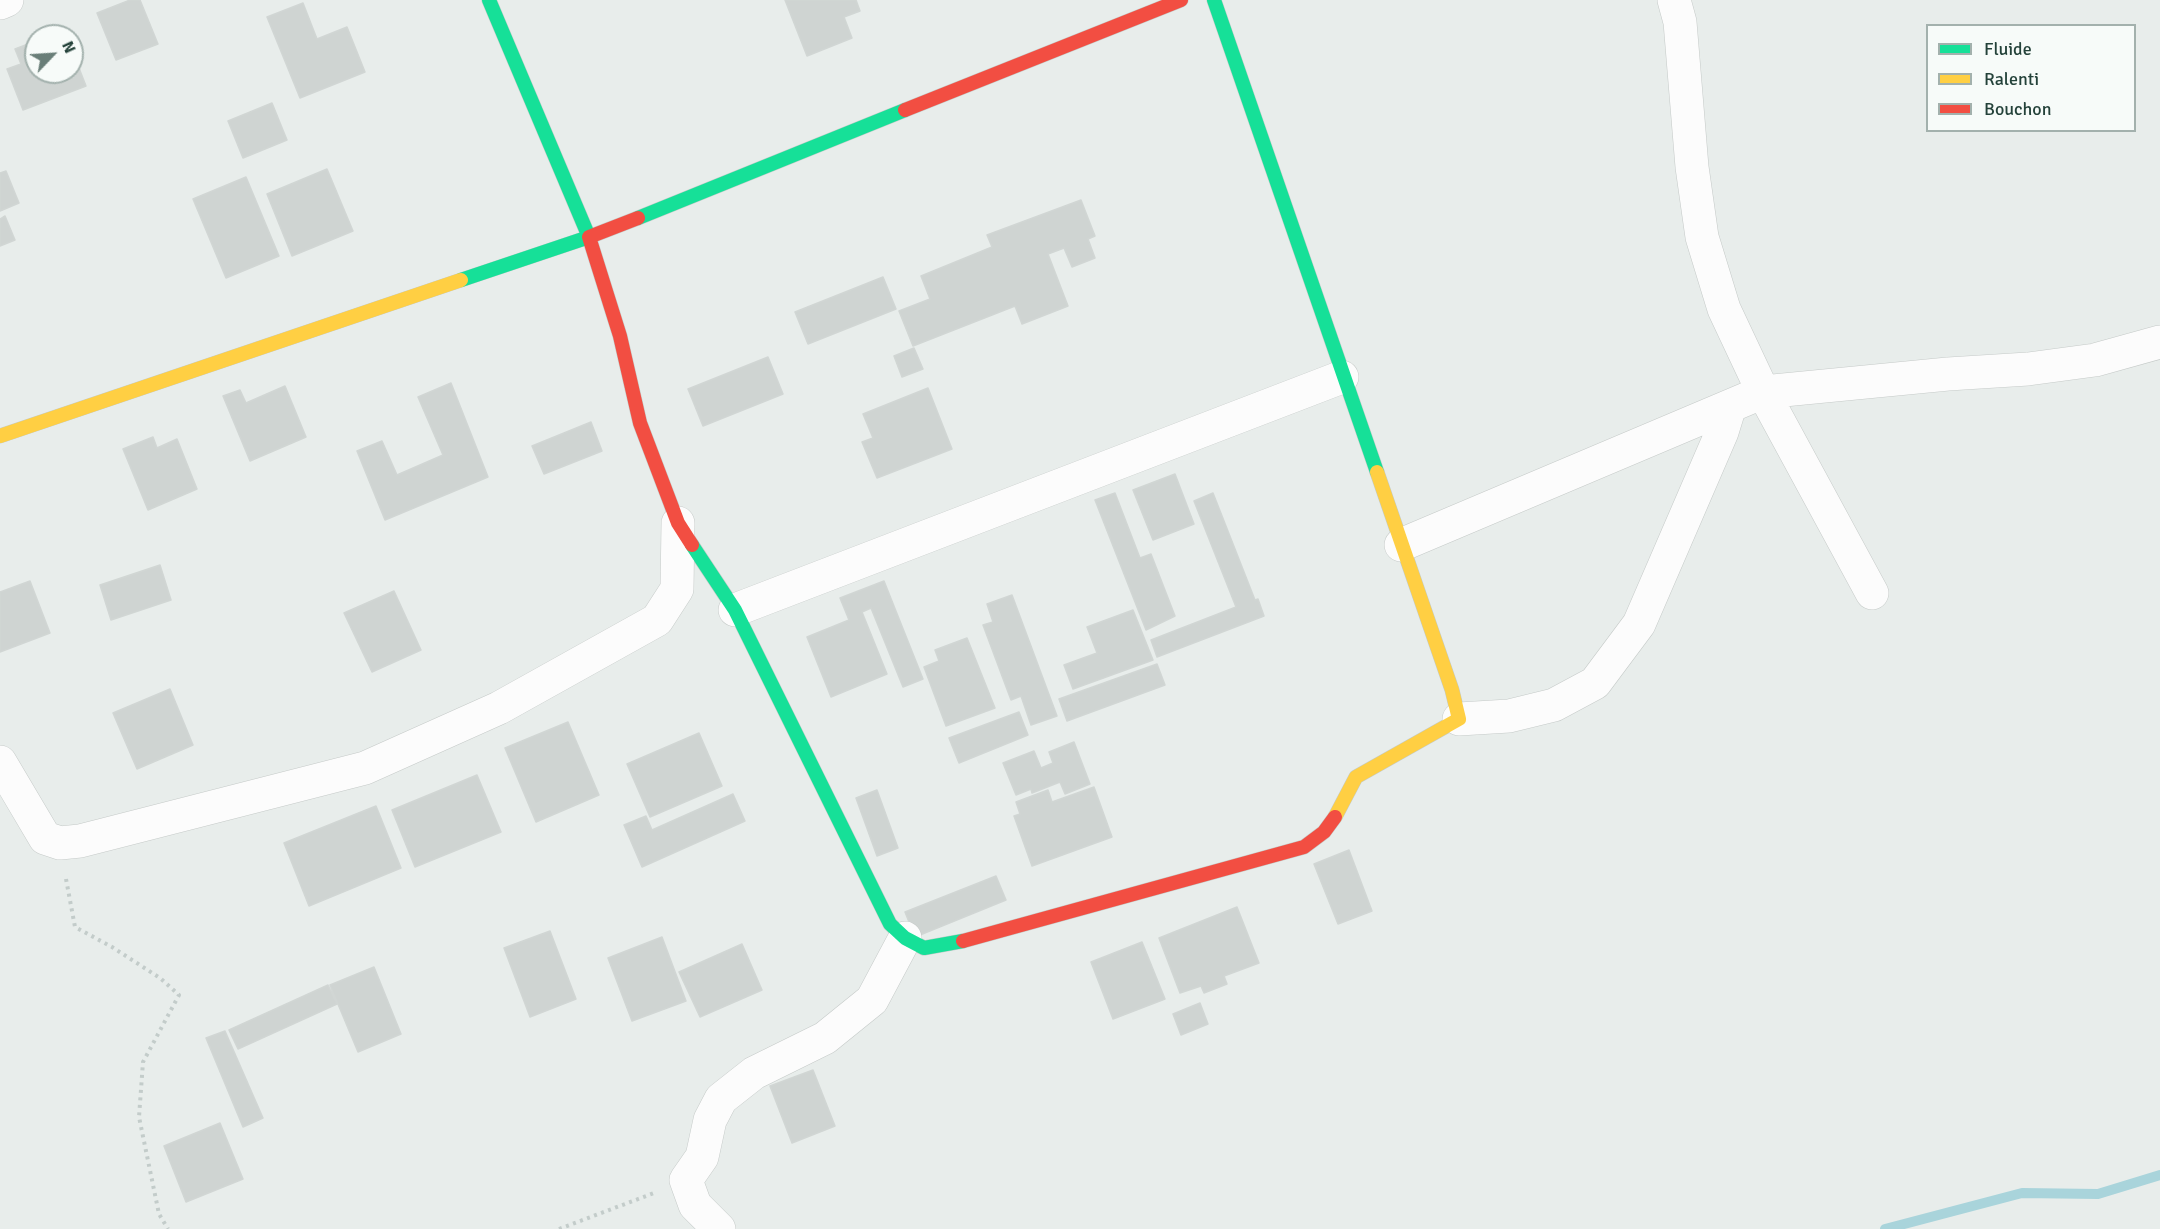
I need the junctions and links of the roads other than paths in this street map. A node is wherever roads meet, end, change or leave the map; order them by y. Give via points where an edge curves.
1 (7, 0) edge
2 (489, 0) edge
3 (1181, 0) edge
4 (1214, 0) edge
5 (1674, 0) edge
6 (0, 3) edge
7 (589, 237) junction
8 (2160, 342) edge
9 (1342, 377) junction
10 (1763, 392) junction
11 (1730, 406) junction
12 (0, 436) edge
13 (678, 523) junction
14 (1401, 545) junction
15 (1872, 593) dead end
16 (735, 610) junction
17 (1459, 719) junction
18 (0, 762) edge
19 (905, 938) junction
20 (719, 1229) edge

1 - 6 street
2 - 7 street
3 - 7 street
4 - 9 street
5 - 10 street via 1680,22 1702,237 1724,309
7 - 12 street
7 - 13 street via 620,336 640,423
8 - 10 street via 2095,360 2028,369
9 - 14 street
9 - 16 street
10 - 11 street
10 - 15 street
11 - 14 street
11 - 17 street via 1639,624 1595,683 1554,705 1509,716
13 - 16 street
13 - 18 street via 677,589 657,620 499,708 365,768 60,843 45,838
14 - 17 street
16 - 19 street via 890,924
17 - 19 street via 1356,777 1324,832 1304,847 959,942 924,948
19 - 20 street via 872,1000 825,1038 754,1074 721,1100 710,1120 702,1157 687,1180 695,1205

